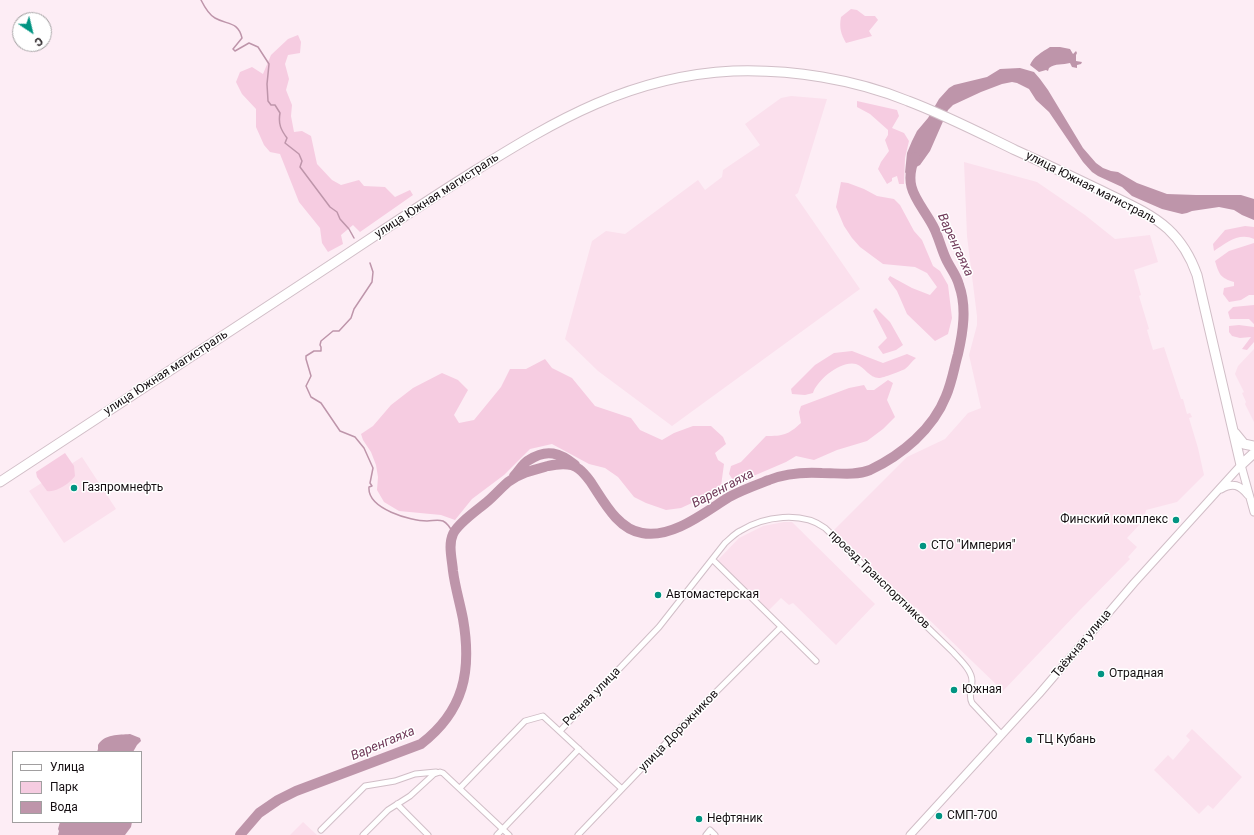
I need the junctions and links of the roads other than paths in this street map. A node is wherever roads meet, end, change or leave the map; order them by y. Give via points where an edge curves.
1 (1233, 429) junction
2 (1254, 446) edge
3 (1254, 453) edge
4 (1242, 465) junction
5 (0, 482) edge
6 (1213, 495) junction
7 (1250, 499) junction
8 (1254, 512) edge
9 (713, 560) junction
10 (781, 627) junction
11 (816, 661) dead end
12 (625, 663) joint
13 (560, 731) junction
14 (1002, 735) junction
15 (579, 749) junction
16 (438, 772) junction
17 (460, 788) junction
18 (622, 789) junction
19 (397, 804) junction
20 (503, 829) junction
21 (321, 830) dead end
22 (363, 835) edge
23 (428, 835) edge
24 (497, 835) edge
25 (509, 835) edge
26 (578, 835) edge
27 (706, 835) edge
28 (715, 835) edge
29 (910, 835) edge

1 - 2 highway via 1244,444
1 - 4 highway, улица Южная магистраль
1 - 5 highway, улица Южная магистраль via 1200,285 1189,256 1161,223 1128,204 960,124 884,92 805,75 733,71 677,78 622,92 554,123 459,181
3 - 4 highway, Таёжная улица
4 - 6 street, Таёжная улица
4 - 7 street
6 - 7 street via 1227,486 1234,485 1242,488
6 - 14 street, Таёжная улица
7 - 8 street
9 - 10 street
9 - 12 street, проезд Транспортников via 659,627
9 - 14 street, проезд Транспортников via 725,543 738,531 767,520 796,517 818,524 832,534 961,661 972,679 972,703
10 - 11 street
10 - 18 street, улица Дорожников
12 - 13 street, Речная улица
13 - 15 street
13 - 17 street via 543,716 525,721
14 - 29 street, Таёжная улица
15 - 18 street
15 - 20 street
16 - 17 street via 443,773
16 - 19 street
16 - 21 street via 415,774 365,786
17 - 20 street
18 - 26 street, улица Дорожников
19 - 22 street
19 - 23 street
20 - 24 street
20 - 25 street
27 - 28 street via 710,830

